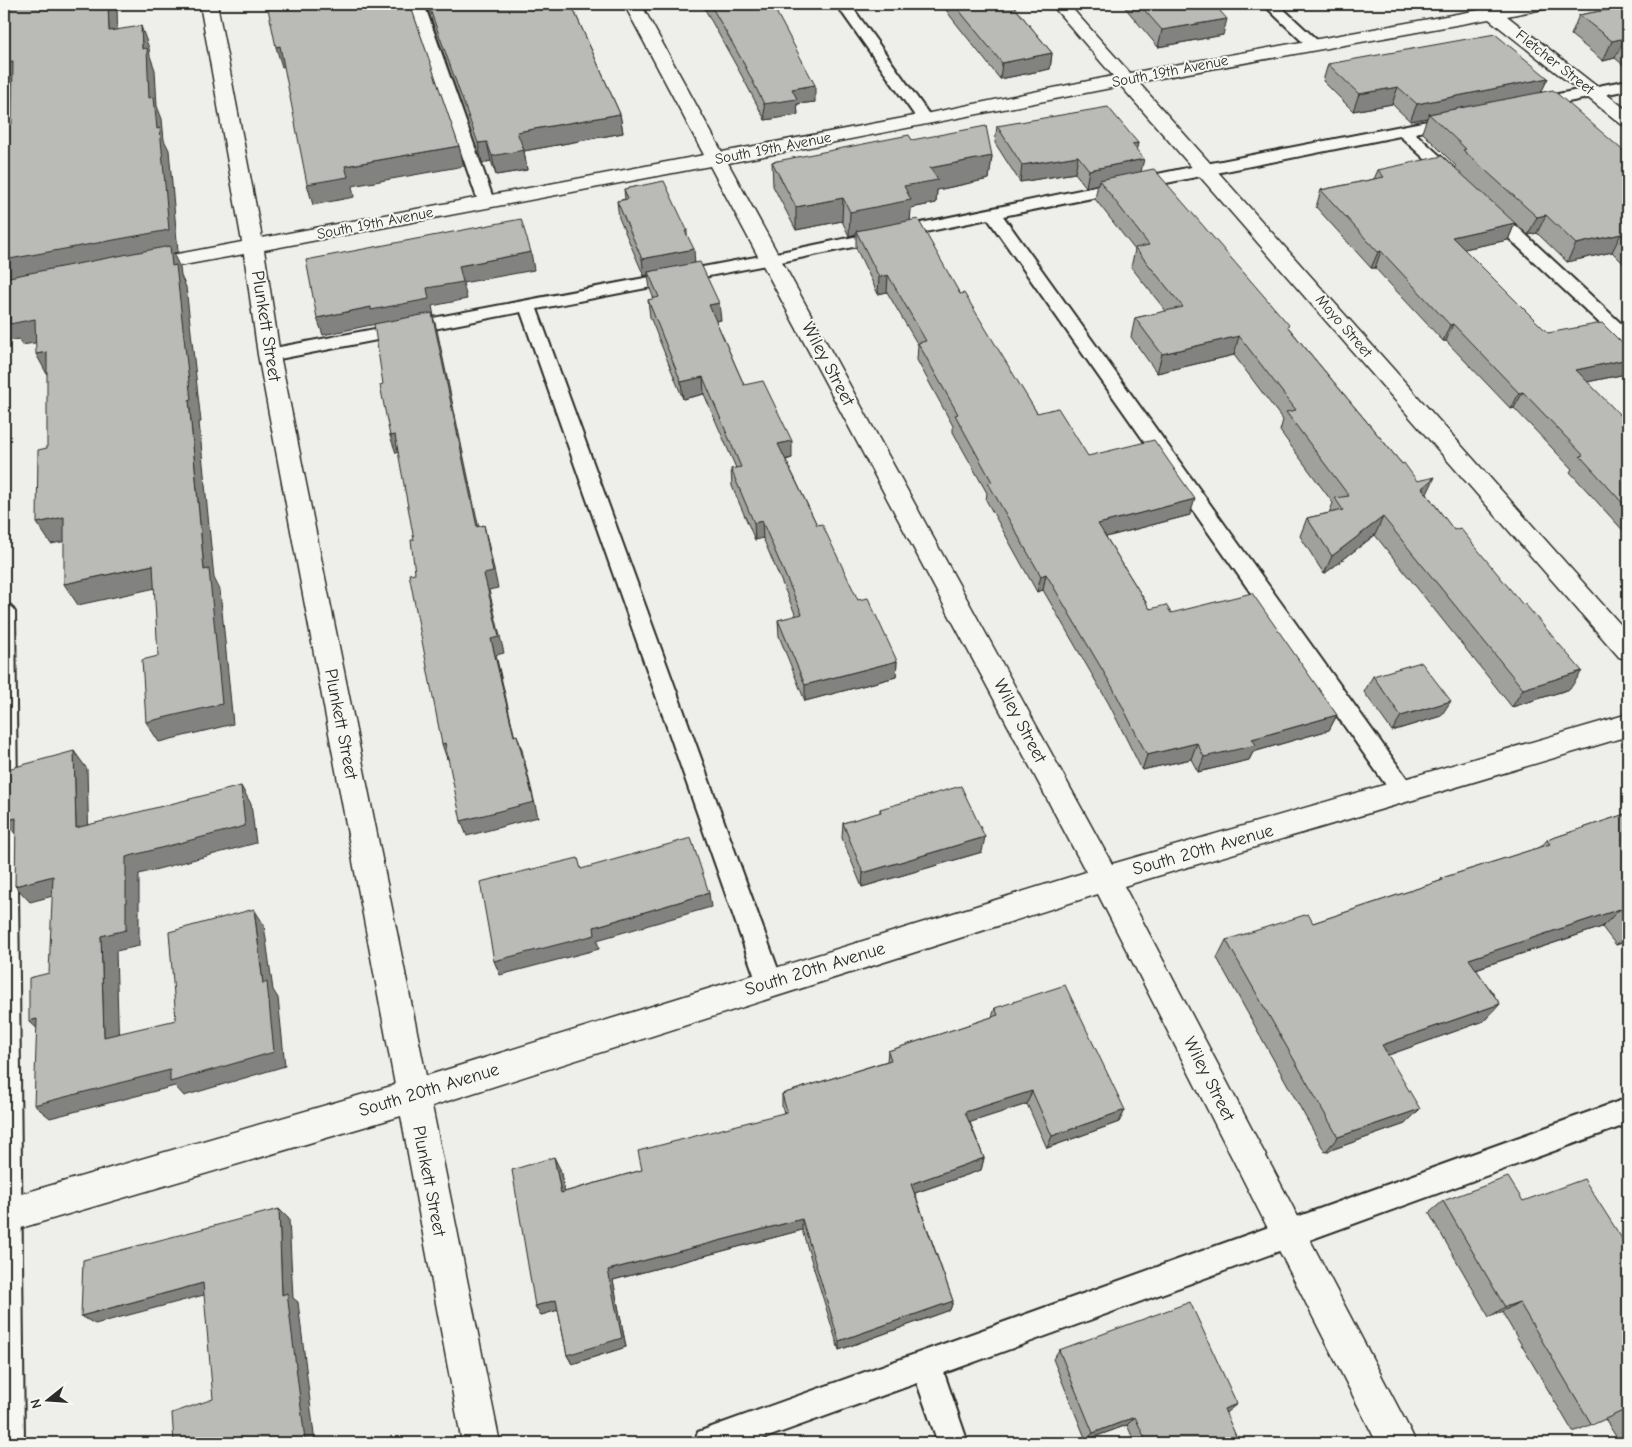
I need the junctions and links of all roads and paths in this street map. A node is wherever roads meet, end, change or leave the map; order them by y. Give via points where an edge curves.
1 (209, 4) edge
2 (417, 4) edge
3 (632, 4) edge
4 (843, 4) edge
5 (1059, 4) edge
6 (1270, 4) edge
7 (1542, 4) edge
8 (1488, 8) edge
9 (1314, 45) junction
10 (1126, 79) junction
11 (1628, 85) edge
12 (1593, 91) junction
13 (1517, 107) edge
14 (1470, 117) edge
15 (925, 120) junction
16 (1628, 120) edge
17 (1404, 131) junction
18 (716, 159) junction
19 (1206, 169) junction
20 (486, 201) junction
21 (993, 214) junction
22 (253, 246) junction
23 (771, 259) junction
24 (119, 271) edge
25 (527, 305) junction
26 (1628, 340) edge
27 (269, 355) junction
28 (4, 612) edge
29 (1628, 650) edge
30 (1628, 725) edge
31 (1403, 791) junction
32 (1105, 879) junction
33 (770, 983) junction
34 (413, 1096) junction
35 (1628, 1111) edge
36 (6, 1216) edge
37 (1289, 1234) junction
38 (926, 1365) junction
39 (9, 1443) edge
40 (481, 1443) edge
41 (709, 1443) edge
42 (953, 1443) edge
43 (1397, 1443) edge

1 - 22 street, Plunkett Street
2 - 20 lane
3 - 18 street, Wiley Street
4 - 15 lane
5 - 10 street, Mayo Street
6 - 9 lane
7 - 8 street, South 19th Avenue
8 - 9 street, South 19th Avenue
8 - 12 street, Fletcher Street
9 - 10 street, South 19th Avenue
10 - 15 street, South 19th Avenue
10 - 19 street, Mayo Street
11 - 12 lane
12 - 13 lane
12 - 16 street, Fletcher Street
14 - 17 lane
15 - 18 street, South 19th Avenue
17 - 19 lane
17 - 26 lane
18 - 20 street, South 19th Avenue
18 - 23 street, Wiley Street
19 - 21 lane
19 - 29 street, Mayo Street
20 - 22 street, South 19th Avenue
21 - 23 lane
21 - 31 lane
22 - 24 street, South 19th Avenue
22 - 27 street, Plunkett Street
23 - 25 lane
23 - 32 street, Wiley Street
25 - 27 lane
25 - 33 lane
27 - 34 street, Plunkett Street
28 - 36 lane
30 - 31 street, South 20th Avenue
31 - 32 street, South 20th Avenue
32 - 33 street, South 20th Avenue
32 - 37 street, Wiley Street
33 - 34 street, South 20th Avenue
34 - 36 street, South 20th Avenue
34 - 40 street, Plunkett Street
35 - 37 lane
36 - 39 lane
37 - 38 lane
37 - 43 street, Wiley Street
38 - 41 lane
38 - 42 lane

